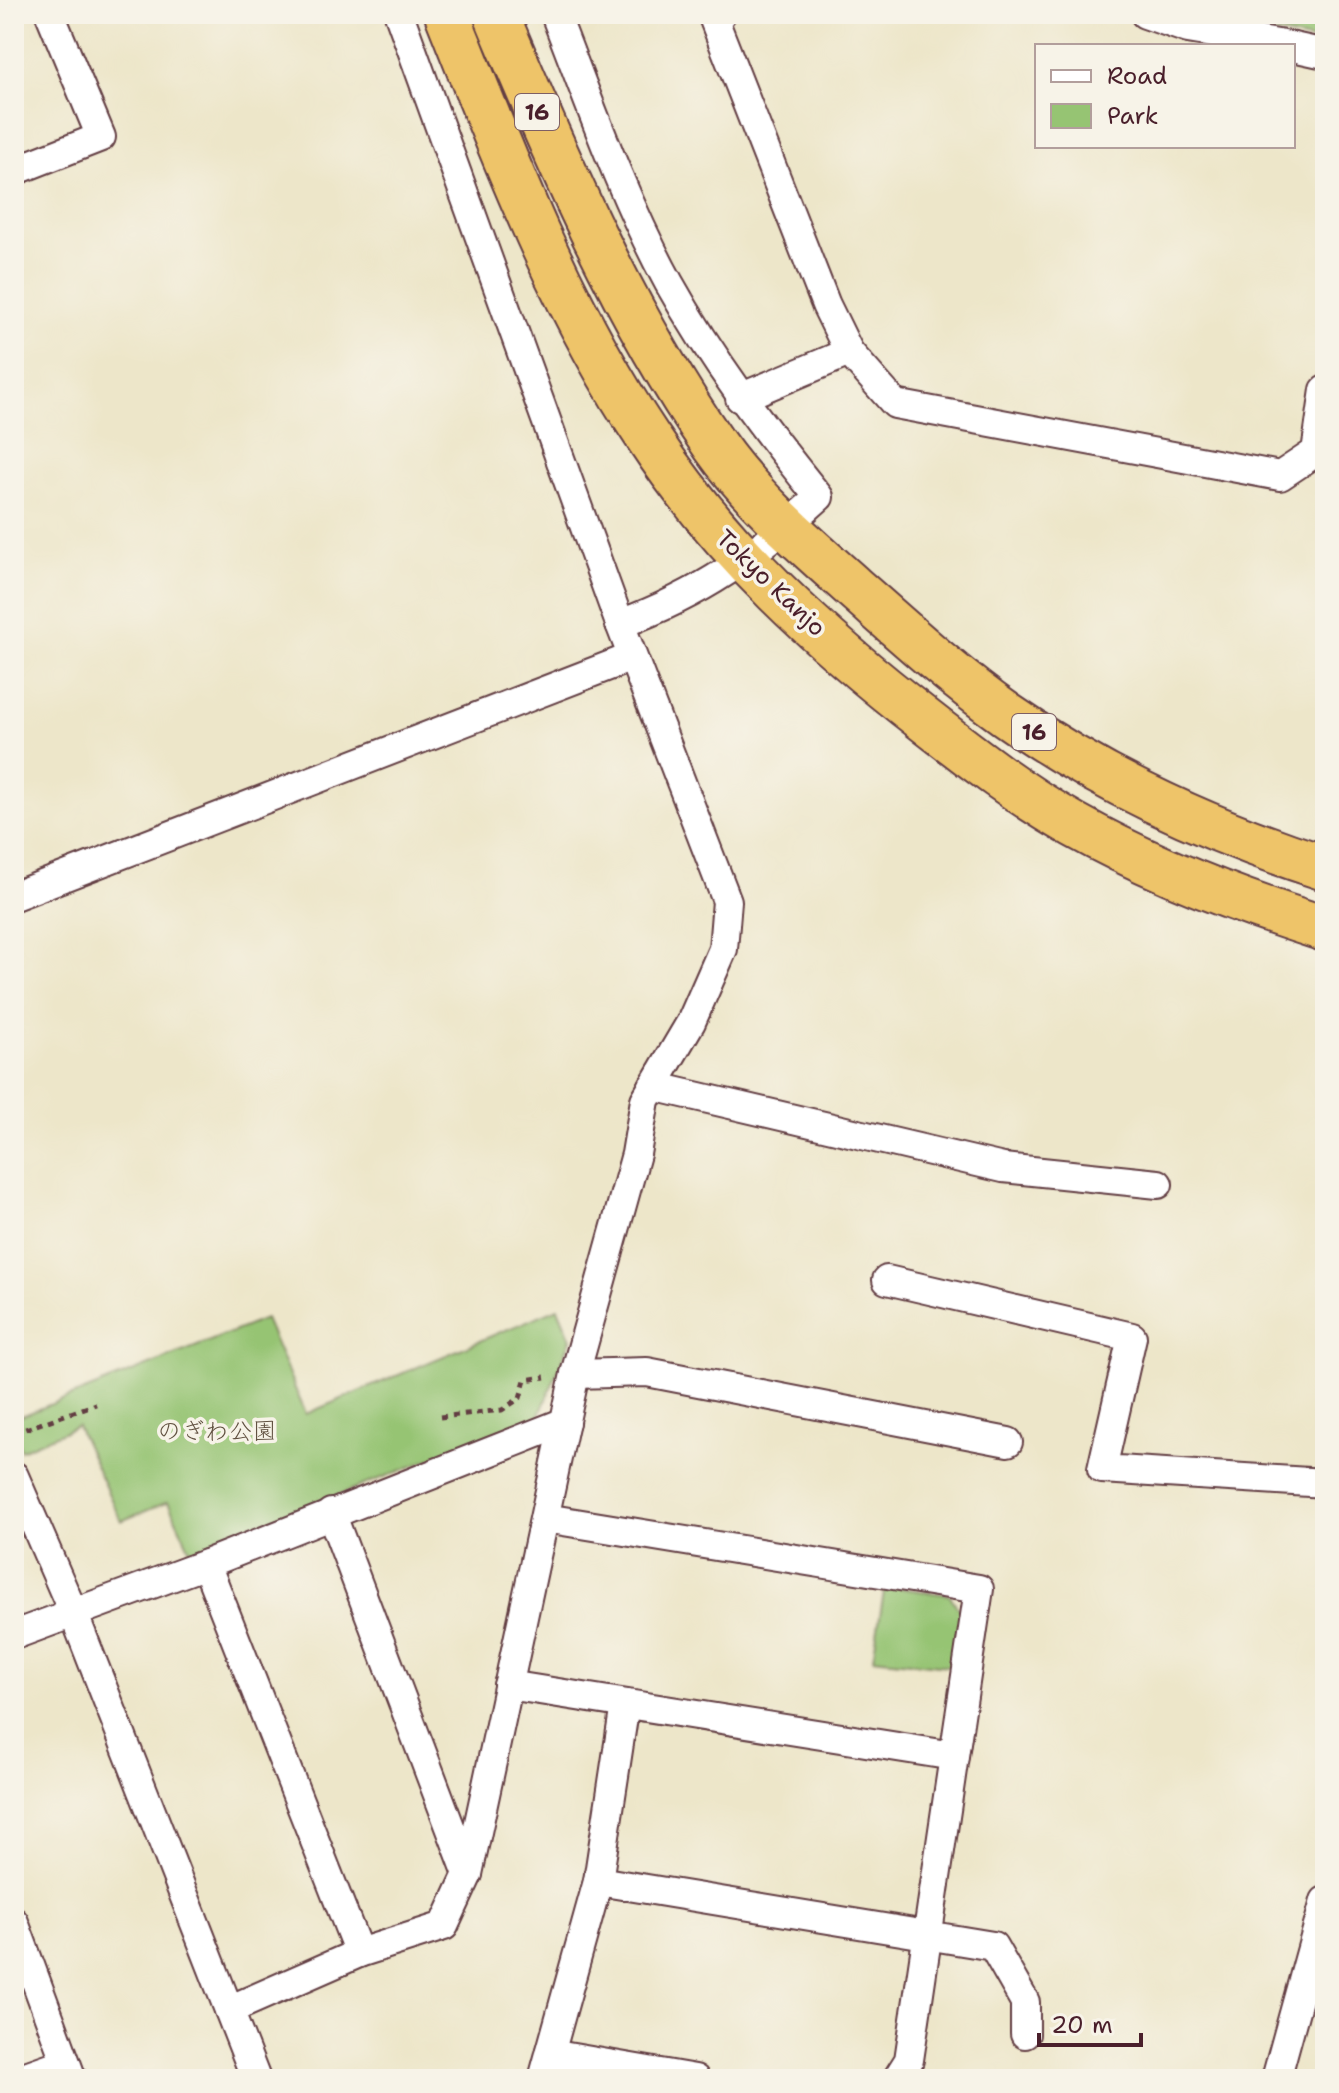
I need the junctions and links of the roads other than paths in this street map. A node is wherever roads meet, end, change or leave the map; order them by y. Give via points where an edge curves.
1 (50, 14) edge
2 (399, 14) edge
3 (447, 14) edge
4 (496, 14) edge
5 (555, 14) edge
6 (721, 14) edge
7 (1145, 14) edge
8 (1279, 44) edge
9 (1295, 47) edge
10 (1325, 54) edge
11 (14, 171) edge
12 (849, 352) junction
13 (1325, 390) edge
14 (740, 398) junction
15 (786, 527) junction
16 (744, 561) junction
17 (620, 624) junction
18 (632, 657) junction
19 (1325, 868) edge
20 (14, 896) edge
21 (1325, 929) edge
22 (653, 1086) junction
23 (1158, 1184) dead end
24 (887, 1280) dead end
25 (575, 1374) junction
26 (565, 1422) junction
27 (1008, 1442) dead end
28 (15, 1480) edge
29 (1325, 1483) edge
30 (331, 1513) junction
31 (545, 1518) junction
32 (206, 1564) junction
33 (73, 1612) junction
34 (14, 1635) edge
35 (508, 1685) junction
36 (625, 1704) junction
37 (954, 1756) junction
38 (468, 1874) junction
39 (598, 1881) junction
40 (1325, 1901) edge
41 (14, 1922) edge
42 (927, 1936) junction
43 (359, 1953) junction
44 (1317, 1959) edge
45 (229, 2010) junction
46 (1025, 2034) dead end
47 (546, 2067) edge
48 (69, 2070) edge
49 (17, 2079) edge
50 (256, 2079) edge
51 (695, 2079) edge
52 (897, 2079) edge
53 (1276, 2079) edge

1 - 11 street via 101,137
2 - 17 street
3 - 16 highway, Tokyo Kanjo / 16 via 510,174 592,345 647,438
4 - 15 highway, 16 via 581,209 669,373 716,448
5 - 14 street via 668,282
6 - 12 street via 713,17
7 - 8 street via 1188,29
9 - 10 street
12 - 13 street via 895,404 1280,476 1316,452
12 - 14 street
14 - 15 street via 819,497
15 - 16 street
15 - 19 highway, 16 via 1006,714 1091,769 1189,818
16 - 17 street via 674,605
16 - 21 highway, Tokyo Kanjo / 16 via 870,678 968,754 1074,825 1249,905
17 - 18 street
18 - 20 street
18 - 22 street via 727,901 723,949 691,1022
22 - 23 street via 1003,1168
22 - 25 street via 645,1100 636,1154
24 - 29 street via 1132,1337 1102,1469
25 - 26 street
25 - 27 street via 647,1372
26 - 30 street
26 - 31 street
28 - 33 street
30 - 32 street
30 - 38 street
31 - 35 street
31 - 37 street via 979,1589
32 - 33 street
32 - 43 street
33 - 34 street
33 - 45 street
35 - 36 street
35 - 38 street
36 - 37 street
36 - 39 street
37 - 42 street
38 - 43 street via 444,1926
39 - 42 street
39 - 47 street
40 - 44 street
41 - 48 street
42 - 46 street via 993,1946 1025,2002
42 - 52 street via 909,2060
43 - 45 street
44 - 53 street
45 - 50 street
47 - 51 street
48 - 49 street

